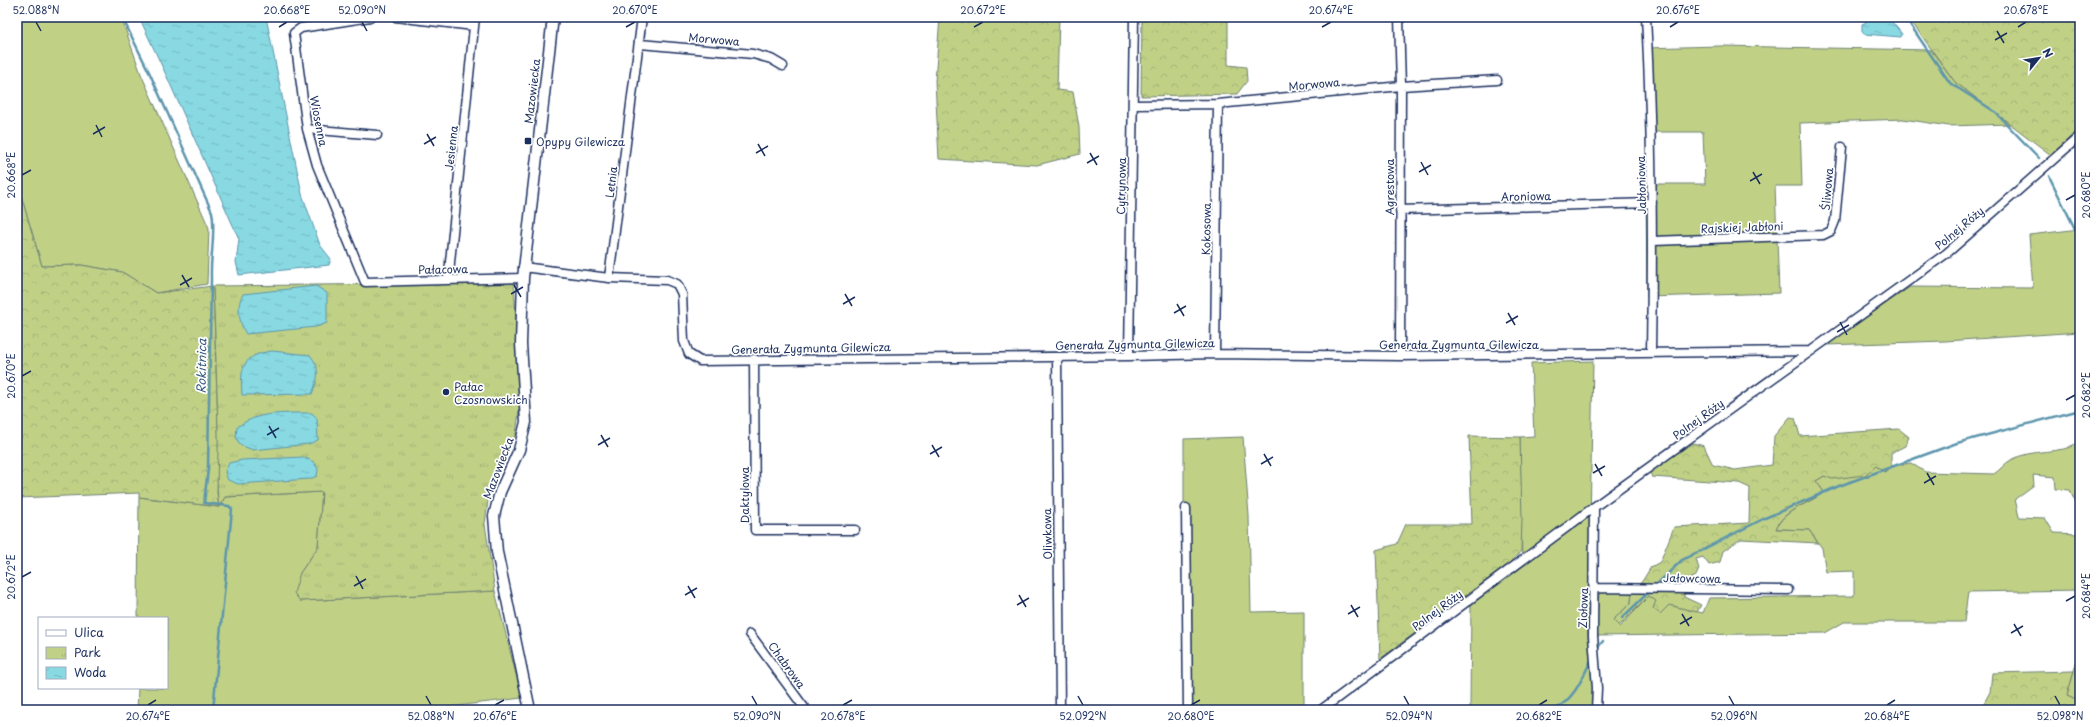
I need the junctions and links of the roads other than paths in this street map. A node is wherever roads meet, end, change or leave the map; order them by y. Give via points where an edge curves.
1 (370, 17) edge
2 (395, 17) edge
3 (475, 17) edge
4 (552, 17) edge
5 (642, 17) edge
6 (1134, 17) edge
7 (1399, 17) edge
8 (1646, 17) edge
9 (474, 26) junction
10 (640, 44) junction
11 (783, 66) dead end
12 (1497, 80) dead end
13 (1401, 86) junction
14 (1218, 104) junction
15 (1133, 106) junction
16 (308, 129) junction
17 (377, 135) dead end
18 (2080, 136) edge
19 (1842, 147) dead end
20 (1652, 204) junction
21 (1400, 210) junction
22 (1831, 231) joint
23 (1653, 241) junction
24 (523, 272) junction
25 (609, 278) junction
26 (450, 280) junction
27 (365, 282) joint
28 (1811, 351) junction
29 (1651, 352) junction
30 (1215, 354) junction
31 (1129, 356) junction
32 (1400, 356) junction
33 (1056, 357) junction
34 (754, 360) junction
35 (1594, 507) junction
36 (1186, 508) dead end
37 (855, 530) dead end
38 (1595, 588) junction
39 (1788, 590) dead end
40 (750, 634) dead end
41 (530, 710) edge
42 (806, 710) edge
43 (1060, 710) edge
44 (1188, 710) edge
45 (1321, 710) edge
46 (1596, 710) edge

1 - 16 street, Wiosenna via 301,28 294,33
2 - 9 street
3 - 9 street, Jesienna
4 - 24 street, Mazowiecka
5 - 10 street, Letnia
6 - 15 street, Cytrynowa
7 - 13 street, Agrestowa
8 - 20 street, Jabłoniowa via 1652,128
9 - 26 street, Jesienna
10 - 11 street, Morwowa via 753,54 771,59
10 - 25 street, Letnia
12 - 13 street, Morwowa
13 - 14 street, Morwowa
13 - 21 street, Agrestowa
14 - 15 street, Morwowa
14 - 30 street, Kokosowa
15 - 31 street, Cytrynowa
16 - 17 street
16 - 27 street, Wiosenna via 317,165
18 - 28 street, Polnej Róży via 1947,253
19 - 22 street, Śliwowa via 1836,221
20 - 21 street, Aroniowa
20 - 23 street, Jabłoniowa
21 - 32 street, Agrestowa
22 - 23 street, Rajskiej Jabłoni via 1823,235 1809,236
23 - 29 street, Jabłoniowa
24 - 25 street, Generała Zygmunta Gilewicza
24 - 26 street, Pałacowa
24 - 41 street, Mazowiecka via 521,344 526,422 522,440 500,492 494,526 497,552
25 - 34 street, Generała Zygmunta Gilewicza via 667,280 677,284 682,294 684,342 688,354 700,361
26 - 27 street, Pałacowa
28 - 29 street, Generała Zygmunta Gilewicza
28 - 35 street, Polnej Róży
29 - 32 street, Generała Zygmunta Gilewicza
30 - 31 street, Generała Zygmunta Gilewicza
30 - 32 street, Generała Zygmunta Gilewicza
31 - 33 street, Generała Zygmunta Gilewicza
33 - 34 street, Generała Zygmunta Gilewicza
33 - 43 street, Oliwkowa
34 - 37 street, Daktylowa via 755,530
35 - 38 street, Ziołowa
35 - 45 street, Polnej Róży
36 - 44 street
38 - 39 street, Jałowcowa
38 - 46 street, Ziołowa via 1593,636
40 - 42 street, Chabrowa

